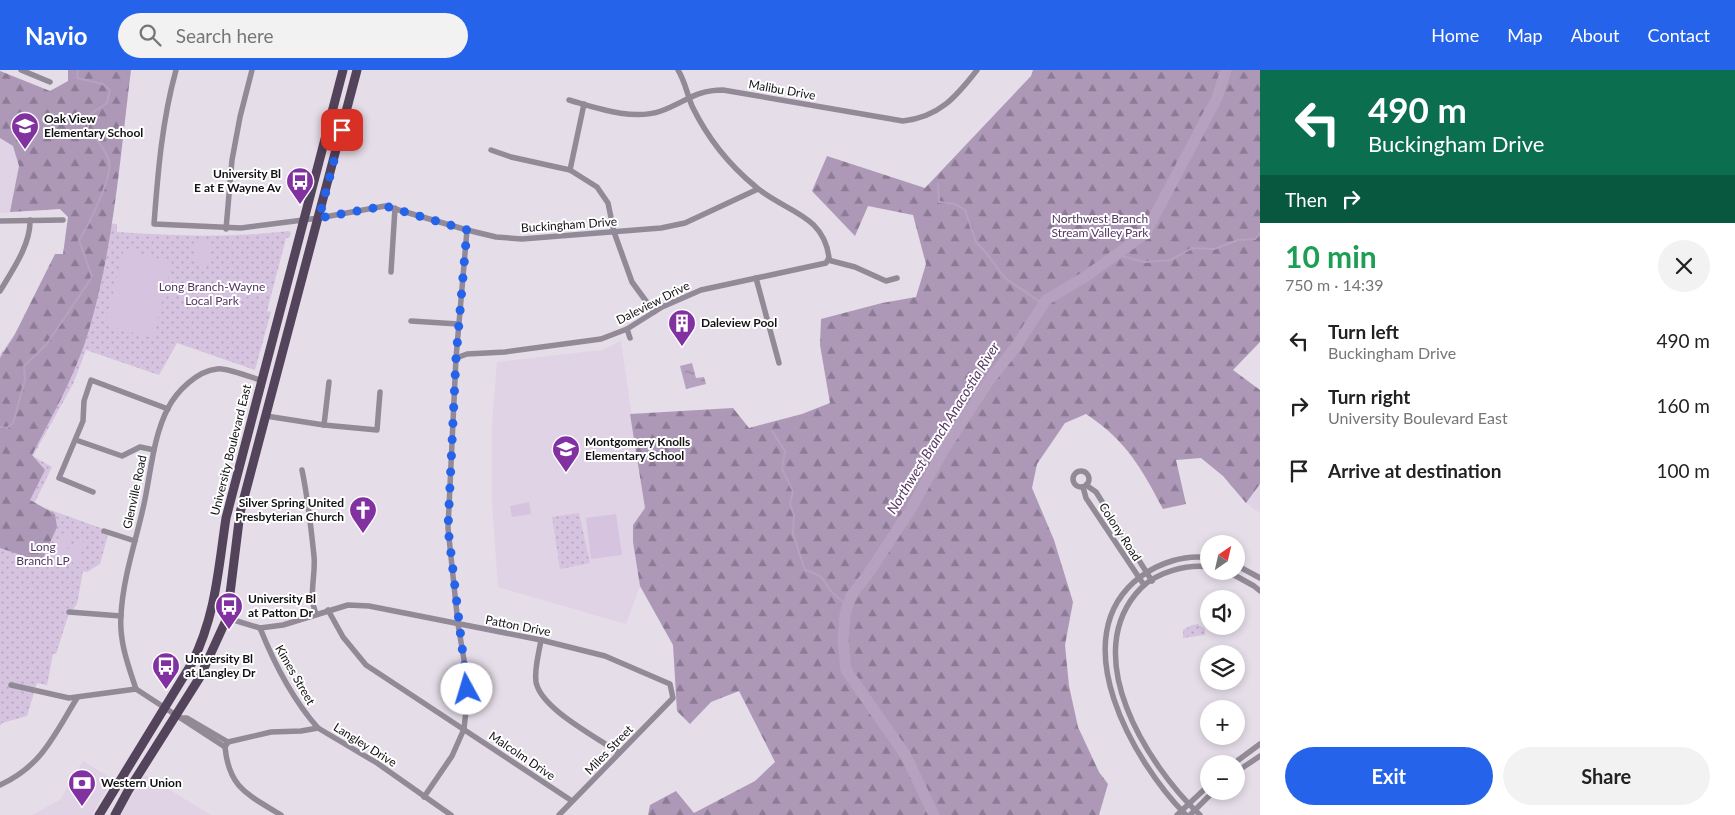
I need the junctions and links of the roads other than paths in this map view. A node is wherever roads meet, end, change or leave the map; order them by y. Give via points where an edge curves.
1 (21, 70) edge
2 (176, 70) edge
3 (252, 70) edge
4 (343, 70) edge
5 (357, 70) edge
6 (678, 70) edge
7 (977, 70) edge
8 (33, 72) edge
9 (50, 82) dead end
10 (689, 97) junction
11 (569, 100) dead end
12 (584, 104) junction
13 (491, 150) dead end
14 (570, 170) junction
15 (758, 189) junction
16 (395, 208) junction
17 (319, 218) junction
18 (30, 220) junction
19 (63, 220) dead end
20 (304, 220) junction
21 (0, 221) edge
22 (226, 229) junction
23 (467, 230) junction
24 (614, 232) junction
25 (828, 260) junction
26 (391, 272) dead end
27 (756, 278) junction
28 (897, 278) dead end
29 (0, 291) edge
30 (654, 312) junction
31 (411, 321) dead end
32 (458, 324) junction
33 (626, 330) junction
34 (630, 338) dead end
35 (456, 358) junction
36 (779, 363) dead end
37 (261, 380) junction
38 (329, 382) dead end
39 (380, 392) dead end
40 (168, 409) junction
41 (266, 416) junction
42 (324, 425) junction
43 (76, 440) junction
44 (154, 450) junction
45 (302, 470) dead end
46 (93, 492) dead end
47 (104, 531) dead end
48 (135, 542) junction
49 (1200, 559) edge
50 (1200, 568) edge
51 (1245, 570) edge
52 (1146, 573) junction
53 (1138, 578) junction
54 (1260, 578) edge
55 (1152, 580) junction
56 (1245, 580) edge
57 (1144, 586) junction
58 (1260, 591) edge
59 (328, 610) junction
60 (69, 612) dead end
61 (316, 614) junction
62 (120, 616) junction
63 (227, 618) junction
64 (458, 624) junction
65 (260, 628) junction
66 (541, 640) junction
67 (11, 685) dead end
68 (136, 689) junction
69 (77, 698) junction
70 (673, 698) joint
71 (164, 707) junction
72 (179, 716) junction
73 (318, 728) junction
74 (464, 728) junction
75 (226, 744) junction
76 (1260, 744) edge
77 (619, 753) junction
78 (1245, 755) edge
79 (1260, 756) edge
80 (1245, 766) edge
81 (0, 785) edge
82 (1200, 793) edge
83 (424, 797) junction
84 (1205, 800) edge
85 (572, 802) junction
86 (1189, 804) junction
87 (1193, 813) edge
88 (1182, 814) edge
89 (98, 815) edge
90 (116, 815) edge
91 (281, 815) edge
92 (451, 815) edge
93 (559, 815) edge
94 (1200, 815) edge

1 - 8 street
2 - 22 street, Buckingham Drive via 159,151 154,224
3 - 22 street via 232,160
4 - 20 main road, University Boulevard East
5 - 17 main road, University Boulevard East
6 - 10 street
7 - 10 street, Malibu Drive via 934,114 903,121 723,90 696,93
8 - 9 street
10 - 12 street, Malibu Drive via 662,111 647,114
10 - 15 street via 730,164
11 - 12 street, Malibu Drive
12 - 14 street
13 - 14 street
14 - 24 street via 597,187 603,195
15 - 24 street, Buckingham Drive via 685,223
15 - 25 street via 817,226 828,249
16 - 17 street, Buckingham Drive via 365,208
16 - 23 street, Buckingham Drive
16 - 26 street
17 - 20 street, Buckingham Drive
17 - 41 main road, University Boulevard East
18 - 19 street
18 - 21 street
18 - 29 street via 23,248
20 - 22 street, Buckingham Drive
20 - 37 main road, University Boulevard East
23 - 24 street, Buckingham Drive via 522,240
23 - 32 street
24 - 30 street via 632,282
25 - 27 street, Daleview Drive
25 - 28 street via 855,267 886,281
27 - 30 street, Daleview Drive via 701,290
27 - 36 street
30 - 33 street, Daleview Drive
31 - 32 street
32 - 35 street
33 - 34 street
33 - 35 street, Daleview Drive via 601,339 567,345 467,354
35 - 64 street via 448,528
37 - 40 street, Glenville Road via 218,368 186,385
37 - 71 main road, University Boulevard East via 226,518 212,614 192,663
38 - 42 street
39 - 42 street via 376,430
40 - 43 street via 91,380
40 - 44 street, Glenville Road
41 - 42 street
41 - 63 main road, University Boulevard East via 240,513
43 - 44 street via 122,456 140,447
43 - 46 street via 59,478
44 - 48 street, Glenville Road
45 - 61 street via 310,510 314,556 312,604
47 - 48 street
48 - 62 street, Glenville Road via 124,579
49 - 52 street via 1177,560
50 - 55 street via 1179,569
51 - 54 street
52 - 53 street
52 - 53 street, Colony Road via 1096,492 1085,486 1086,498
52 - 55 street, Colony Road
53 - 57 street, Colony Road
53 - 88 street via 1125,591 1109,621 1105,658 1126,731 1147,767
55 - 57 street
56 - 58 street
57 - 86 street via 1133,597 1118,624 1116,666 1135,727 1155,762
59 - 61 street, Patton Drive
59 - 64 street, Patton Drive via 348,605 369,606
59 - 74 street, Malcolm Drive via 343,637 366,665
60 - 62 street
61 - 65 street, Patton Drive via 283,625
62 - 68 street, Glenville Road via 124,655
63 - 65 street, Patton Drive
63 - 72 main road, University Boulevard East
64 - 66 street, Patton Drive
64 - 74 street via 467,678
65 - 73 street, Kimes Street via 270,654 307,716
66 - 70 street, Patton Drive via 605,656 659,678 670,684
66 - 77 street via 536,676 541,694 556,710
67 - 69 street
68 - 69 street
68 - 71 street
69 - 81 street via 32,766
70 - 77 street, Miles Street
71 - 72 street
71 - 89 main road, University Boulevard East
72 - 75 street via 184,722
72 - 90 main road, University Boulevard East via 128,791
73 - 75 street, Langley Drive via 271,732
73 - 83 street, Langley Drive
74 - 83 street via 452,756
74 - 85 street, Malcolm Drive
75 - 91 street via 228,766 238,787
76 - 78 street
77 - 85 street, Miles Street
79 - 80 street
82 - 86 street
83 - 92 street, Langley Drive
84 - 87 street
85 - 93 street, Miles Street
86 - 87 street
86 - 88 street
87 - 94 street

